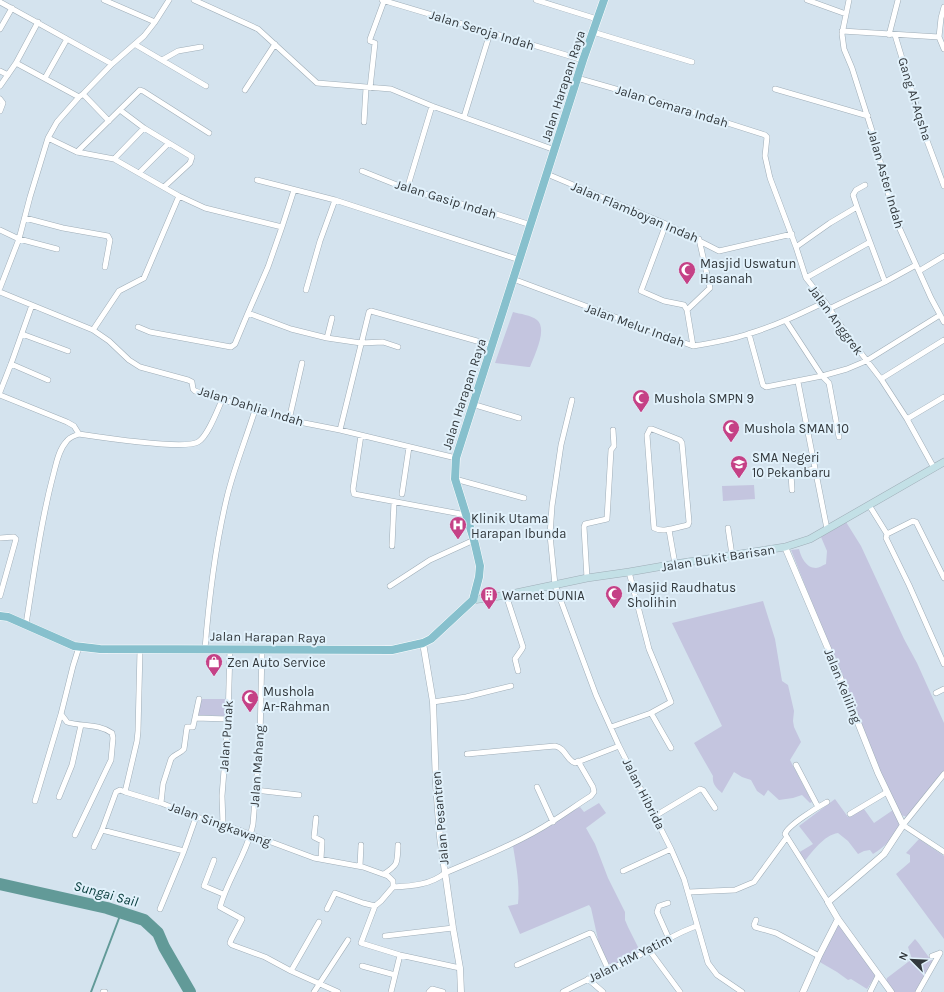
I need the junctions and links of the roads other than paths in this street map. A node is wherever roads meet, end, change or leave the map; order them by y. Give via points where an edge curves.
1 (104, 0) edge
2 (170, 0) edge
3 (194, 0) edge
4 (383, 0) edge
5 (536, 0) edge
6 (604, 0) edge
7 (807, 0) edge
8 (849, 0) edge
9 (898, 0) edge
10 (0, 2) edge
11 (944, 7) edge
12 (12, 8) junction
13 (846, 14) junction
14 (597, 19) junction
15 (38, 22) junction
16 (155, 22) junction
17 (0, 29) edge
18 (842, 31) junction
19 (593, 32) junction
20 (490, 33) junction
21 (892, 35) junction
22 (938, 37) junction
23 (67, 39) junction
24 (275, 44) junction
25 (136, 45) junction
26 (201, 47) dead end
27 (944, 49) edge
28 (162, 60) junction
29 (583, 60) junction
30 (692, 62) dead end
31 (16, 64) junction
32 (112, 64) junction
33 (0, 71) edge
34 (8, 75) junction
35 (45, 78) junction
36 (577, 78) junction
37 (0, 86) edge
38 (206, 86) dead end
39 (368, 88) junction
40 (775, 89) dead end
41 (246, 90) dead end
42 (81, 95) junction
43 (0, 99) edge
44 (432, 106) junction
45 (120, 110) junction
46 (0, 111) edge
47 (868, 116) junction
48 (464, 117) junction
49 (109, 121) junction
50 (364, 122) dead end
51 (144, 128) junction
52 (209, 133) dead end
53 (766, 135) joint
54 (48, 138) junction
55 (168, 144) junction
56 (555, 150) junction
57 (77, 152) junction
58 (114, 159) junction
59 (362, 171) dead end
60 (139, 173) junction
61 (547, 174) junction
62 (257, 180) dead end
63 (864, 186) dead end
64 (944, 186) edge
65 (164, 187) junction
66 (408, 189) junction
67 (294, 190) junction
68 (179, 196) junction
69 (335, 200) junction
70 (857, 207) junction
71 (25, 218) junction
72 (666, 224) junction
73 (531, 225) junction
74 (282, 227) junction
75 (0, 230) edge
76 (792, 234) junction
77 (19, 239) junction
78 (699, 240) junction
79 (870, 242) junction
80 (796, 247) junction
81 (57, 249) dead end
82 (944, 256) edge
83 (520, 260) junction
84 (916, 265) junction
85 (105, 267) dead end
86 (919, 271) junction
87 (806, 278) junction
88 (513, 280) junction
89 (885, 282) junction
90 (0, 288) edge
91 (306, 290) dead end
92 (0, 292) edge
93 (825, 302) junction
94 (32, 304) junction
95 (829, 308) junction
96 (687, 310) junction
97 (248, 313) junction
98 (940, 315) junction
99 (332, 318) dead end
100 (786, 321) junction
101 (944, 322) edge
102 (138, 327) dead end
103 (93, 330) junction
104 (22, 334) junction
105 (749, 334) junction
106 (327, 338) junction
107 (944, 340) edge
108 (361, 343) junction
109 (492, 345) junction
110 (693, 346) junction
111 (398, 347) dead end
112 (68, 351) dead end
113 (866, 361) junction
114 (302, 363) dead end
115 (11, 364) junction
116 (822, 376) junction
117 (881, 379) junction
118 (48, 380) dead end
119 (798, 382) junction
120 (0, 392) edge
121 (0, 395) edge
122 (944, 397) edge
123 (222, 400) junction
124 (572, 400) dead end
125 (472, 404) junction
126 (255, 410) junction
127 (519, 418) dead end
128 (907, 419) junction
129 (289, 420) junction
130 (340, 430) junction
131 (613, 430) dead end
132 (79, 434) junction
133 (361, 435) junction
134 (839, 437) dead end
135 (409, 447) junction
136 (456, 458) junction
137 (944, 462) edge
138 (934, 468) junction
139 (814, 469) junction
140 (455, 479) junction
141 (792, 490) dead end
142 (402, 494) dead end
143 (524, 498) dead end
144 (394, 502) junction
145 (869, 505) junction
146 (466, 515) junction
147 (728, 528) dead end
148 (827, 529) junction
149 (669, 530) junction
150 (888, 534) junction
151 (0, 538) edge
152 (474, 540) junction
153 (392, 546) dead end
154 (785, 548) junction
155 (732, 555) junction
156 (674, 564) junction
157 (629, 572) junction
158 (587, 578) junction
159 (944, 578) edge
160 (554, 585) junction
161 (390, 586) dead end
162 (506, 595) junction
163 (0, 596) edge
164 (473, 600) junction
165 (0, 616) edge
166 (26, 624) junction
167 (423, 644) junction
168 (79, 647) junction
169 (205, 648) junction
170 (230, 649) junction
171 (140, 650) junction
172 (262, 650) junction
173 (944, 664) edge
174 (518, 671) dead end
175 (511, 686) dead end
176 (944, 689) edge
177 (936, 693) dead end
178 (198, 699) dead end
179 (433, 702) junction
180 (651, 713) junction
181 (61, 714) junction
182 (195, 718) junction
183 (228, 719) junction
184 (81, 725) junction
185 (611, 727) junction
186 (619, 746) junction
187 (671, 748) dead end
188 (467, 754) dead end
189 (578, 761) junction
190 (796, 765) dead end
191 (944, 774) edge
192 (941, 782) edge
193 (537, 787) dead end
194 (255, 790) junction
195 (124, 792) junction
196 (887, 792) junction
197 (298, 795) dead end
198 (60, 797) dead end
199 (35, 801) dead end
200 (161, 802) junction
201 (827, 802) dead end
202 (818, 807) junction
203 (715, 808) dead end
204 (850, 814) dead end
205 (656, 816) junction
206 (196, 817) junction
207 (316, 818) dead end
208 (553, 822) junction
209 (223, 824) junction
210 (903, 824) junction
211 (102, 830) junction
212 (251, 834) junction
213 (75, 835) dead end
214 (787, 837) junction
215 (361, 845) dead end
216 (398, 845) dead end
217 (94, 847) dead end
218 (671, 849) junction
219 (184, 851) junction
220 (944, 852) edge
221 (214, 860) dead end
222 (321, 860) junction
223 (360, 866) junction
224 (623, 871) dead end
225 (445, 873) junction
226 (384, 874) junction
227 (393, 887) junction
228 (688, 892) junction
229 (223, 894) junction
230 (828, 902) junction
231 (668, 903) dead end
232 (375, 906) junction
233 (160, 909) dead end
234 (327, 909) dead end
235 (838, 919) junction
236 (756, 920) dead end
237 (319, 922) dead end
238 (697, 926) junction
239 (453, 928) junction
240 (385, 936) dead end
241 (669, 939) junction
242 (348, 940) dead end
243 (649, 950) junction
244 (400, 955) junction
245 (819, 956) junction
246 (932, 956) dead end
247 (517, 965) dead end
248 (362, 966) dead end
249 (460, 968) junction
250 (291, 971) junction
251 (609, 971) junction
252 (395, 975) junction
253 (878, 976) junction
254 (588, 979) junction
255 (320, 984) junction
256 (572, 990) edge
257 (314, 992) edge
258 (338, 992) edge
259 (391, 992) edge
260 (429, 992) edge
261 (444, 992) edge
262 (461, 992) edge
263 (563, 992) edge
264 (603, 992) edge
265 (680, 992) edge
266 (742, 992) edge
267 (803, 992) edge
268 (870, 992) edge
269 (891, 992) edge
270 (918, 992) edge

1 - 16 street
2 - 16 street
3 - 24 street via 256,27
4 - 20 street, Jalan Seroja Indah
4 - 39 street via 370,39 375,43
5 - 14 street
6 - 14 main road, Jalan Harapan Raya
7 - 13 street
8 - 13 street
9 - 21 street
10 - 12 street
11 - 22 street
12 - 15 street
12 - 17 street
13 - 18 street
14 - 19 main road, Jalan Harapan Raya
15 - 23 street
15 - 31 street
16 - 25 street
18 - 21 street
18 - 47 street, Jalan Aster Indah via 844,49
19 - 29 main road, Jalan Harapan Raya
19 - 30 street
20 - 29 street, Jalan Seroja Indah
20 - 48 street
21 - 22 street
21 - 64 street, Gang Al-Aqsha
22 - 27 street
23 - 32 street
23 - 35 street
24 - 39 street via 317,83
24 - 41 street
25 - 28 street
25 - 32 street
26 - 28 street via 178,51
28 - 38 street
29 - 36 main road, Jalan Harapan Raya
31 - 34 street
31 - 35 street
32 - 42 street
33 - 34 street
34 - 37 street
35 - 42 street
36 - 53 street, Jalan Cemara Indah
36 - 56 main road, Jalan Harapan Raya
39 - 44 street via 392,89
39 - 50 street
40 - 47 street
42 - 49 street
42 - 54 street via 57,122
43 - 46 street via 3,103
44 - 48 street
44 - 66 street
45 - 49 street
45 - 51 street
45 - 52 street via 141,90
47 - 84 street, Jalan Aster Indah via 894,216
48 - 56 street
49 - 57 street
51 - 55 street
51 - 58 street
53 - 76 street, Jalan Anggrek via 768,140 765,160
54 - 57 street
54 - 71 street
55 - 60 street
55 - 65 street via 192,159
56 - 61 main road, Jalan Harapan Raya
57 - 58 street
58 - 60 street
59 - 66 street, Jalan Gasip Indah
60 - 65 street
61 - 72 street, Jalan Flamboyan Indah
61 - 73 main road, Jalan Harapan Raya
62 - 67 street
63 - 70 street via 853,195
65 - 68 street
66 - 73 street, Jalan Gasip Indah
67 - 69 street
67 - 74 street
68 - 74 street via 214,210
68 - 103 street via 144,278 119,291
69 - 83 street
69 - 91 street
70 - 79 street
70 - 80 street
71 - 77 street
71 - 85 street via 108,236 110,240
72 - 78 street, Jalan Flamboyan Indah
72 - 96 street via 641,291 664,301 684,305
73 - 83 main road, Jalan Harapan Raya
74 - 97 street
75 - 77 street
76 - 78 street, Jalan Flamboyan Indah via 722,250
76 - 80 street, Jalan Anggrek
77 - 81 street
77 - 90 street
78 - 96 street via 710,288
79 - 87 street
79 - 89 street
80 - 87 street, Jalan Anggrek
82 - 86 street
83 - 88 main road, Jalan Harapan Raya
84 - 86 street, Jalan Aster Indah
84 - 89 street
86 - 98 street, Jalan Aster Indah
87 - 93 street, Jalan Anggrek
88 - 109 main road, Jalan Harapan Raya
88 - 110 street, Jalan Melur Indah
89 - 95 street
92 - 94 street, Jalan Dahlia Indah
93 - 95 street, Jalan Anggrek
93 - 100 street, Jalan Melur Indah
94 - 103 street, Jalan Dahlia Indah
94 - 104 street
95 - 113 street, Jalan Anggrek
96 - 110 street
97 - 102 street via 235,344 231,347 150,332
97 - 106 street via 291,329
98 - 101 street, Jalan Aster Indah
98 - 113 street
99 - 106 street
100 - 105 street, Jalan Melur Indah
100 - 116 street
103 - 123 street, Jalan Dahlia Indah via 134,364 188,380 192,382 195,391
104 - 112 street
104 - 115 street
105 - 110 street, Jalan Melur Indah
105 - 119 street via 763,386 766,388
106 - 108 street
107 - 117 street
108 - 109 street via 371,311
108 - 111 street via 383,342
108 - 130 street
109 - 125 main road, Jalan Harapan Raya
113 - 116 street
113 - 117 street, Jalan Anggrek
114 - 129 street
115 - 118 street
115 - 120 street
116 - 119 street
116 - 134 street via 829,383
117 - 128 street, Jalan Anggrek
119 - 139 street
121 - 132 street via 67,422 74,426
122 - 128 street
123 - 126 street, Jalan Dahlia Indah
123 - 132 street via 205,435 193,444 152,443
124 - 160 street, Jalan Hibrida via 561,445 552,506 550,535
125 - 127 street
125 - 136 main road, Jalan Harapan Raya
126 - 129 street, Jalan Dahlia Indah
126 - 169 street via 227,498 216,552
128 - 138 street, Jalan Anggrek
129 - 130 street, Jalan Dahlia Indah
130 - 133 street, Jalan Dahlia Indah
131 - 158 street via 614,446 610,450 607,519 585,524 584,527
132 - 166 street via 65,442 56,465 40,534
133 - 135 street, Jalan Dahlia Indah
133 - 144 street via 353,492
135 - 136 street, Jalan Dahlia Indah
135 - 142 street
136 - 140 main road, Jalan Harapan Raya
137 - 138 main road, Jalan Bukit Barisan
138 - 145 main road, Jalan Bukit Barisan
139 - 141 street via 791,474
139 - 148 street
140 - 143 street
140 - 146 main road, Jalan Harapan Raya
144 - 146 street
144 - 153 street
145 - 148 main road, Jalan Bukit Barisan
145 - 150 street
146 - 152 main road, Jalan Harapan Raya
147 - 155 street
148 - 154 main road, Jalan Bukit Barisan via 808,540
149 - 149 street via 689,523 682,443 652,429 647,435 654,528
149 - 156 street
150 - 159 street via 913,521 917,523
150 - 173 street via 886,538
151 - 163 street via 16,539
152 - 161 street via 430,560
152 - 164 main road, Jalan Harapan Raya via 480,566
154 - 155 main road, Jalan Bukit Barisan
154 - 196 street, Jalan Keliling
155 - 156 main road, Jalan Bukit Barisan
156 - 157 main road, Jalan Bukit Barisan
157 - 158 main road, Jalan Bukit Barisan
157 - 180 street via 649,649 671,702
158 - 160 main road, Jalan Bukit Barisan
160 - 162 main road, Jalan Bukit Barisan
160 - 185 street, Jalan Hibrida
162 - 164 main road, Jalan Bukit Barisan
162 - 174 street via 523,647 515,659
164 - 167 main road, Jalan Harapan Raya via 438,634
165 - 166 main road, Jalan Harapan Raya
166 - 168 main road, Jalan Harapan Raya
167 - 172 main road, Jalan Harapan Raya via 392,650
167 - 179 street, Jalan Pesantren
168 - 171 main road, Jalan Harapan Raya
168 - 181 street
169 - 170 main road, Jalan Harapan Raya
169 - 171 main road, Jalan Harapan Raya
170 - 172 main road, Jalan Harapan Raya
170 - 183 street, Jalan Punak
171 - 195 street via 137,740
172 - 194 street, Jalan Mahang via 260,738
175 - 179 street
176 - 177 street
178 - 182 street
179 - 225 street, Jalan Pesantren via 436,784
180 - 185 street
180 - 187 street
181 - 184 street via 66,722
181 - 199 street
182 - 183 street
182 - 200 street via 194,727 187,727 184,749 170,759
183 - 209 street, Jalan Punak via 222,796
184 - 198 street via 72,766
184 - 213 street via 102,728 112,733 113,738 111,760
185 - 186 street, Jalan Hibrida
186 - 189 street
186 - 205 street, Jalan Hibrida
188 - 189 street via 556,746 562,748 572,762
189 - 208 street via 594,787 594,792
190 - 202 street
191 - 192 street
192 - 210 street
193 - 208 street
194 - 197 street
194 - 212 street, Jalan Mahang
195 - 200 street, Jalan Singkawang
195 - 211 street via 116,792
196 - 204 street
196 - 210 street, Jalan Keliling
200 - 206 street, Jalan Singkawang
201 - 202 street
202 - 214 street via 787,829
203 - 205 street via 700,789
205 - 218 street, Jalan Hibrida
206 - 209 street, Jalan Singkawang
206 - 219 street
207 - 222 street via 314,837 322,841
208 - 225 street
209 - 212 street, Jalan Singkawang
210 - 220 street, Jalan Keliling
210 - 230 street via 884,854
211 - 217 street
211 - 219 street
212 - 222 street, Jalan Singkawang
212 - 229 street, Jalan Mahang
214 - 228 street via 754,882 735,890
214 - 230 street
215 - 223 street
216 - 226 street via 397,862
218 - 224 street
218 - 228 street, Jalan Hibrida
219 - 233 street
221 - 229 street via 204,886
222 - 223 street, Jalan Singkawang
223 - 226 street, Jalan Singkawang
225 - 227 street via 438,879 413,886
225 - 239 street, Jalan Pesantren
226 - 227 street via 391,878
227 - 232 street
228 - 238 street, Jalan Hibrida
229 - 250 street via 220,907 242,919 230,943
230 - 235 street
231 - 241 street via 659,906 657,912
232 - 234 street via 336,893
232 - 244 street via 361,943
235 - 245 street
235 - 253 street
236 - 245 street via 755,927 776,933
237 - 250 street
238 - 241 street, Jalan HM Yatim
238 - 266 street, Jalan Hibrida via 712,969
239 - 240 street
239 - 249 street, Jalan Pesantren
241 - 243 street, Jalan HM Yatim
242 - 255 street
243 - 251 street, Jalan HM Yatim
243 - 265 street
244 - 249 street
244 - 252 street
245 - 267 street
246 - 270 street via 940,953
247 - 251 street via 590,933
248 - 252 street
249 - 262 street, Jalan Pesantren
250 - 255 street
251 - 254 street, Jalan HM Yatim
252 - 259 street
253 - 268 street
253 - 269 street
254 - 256 street, Jalan HM Yatim
254 - 264 street
255 - 257 street
255 - 258 street
256 - 263 street, Jalan HM Yatim
260 - 261 street via 432,989

